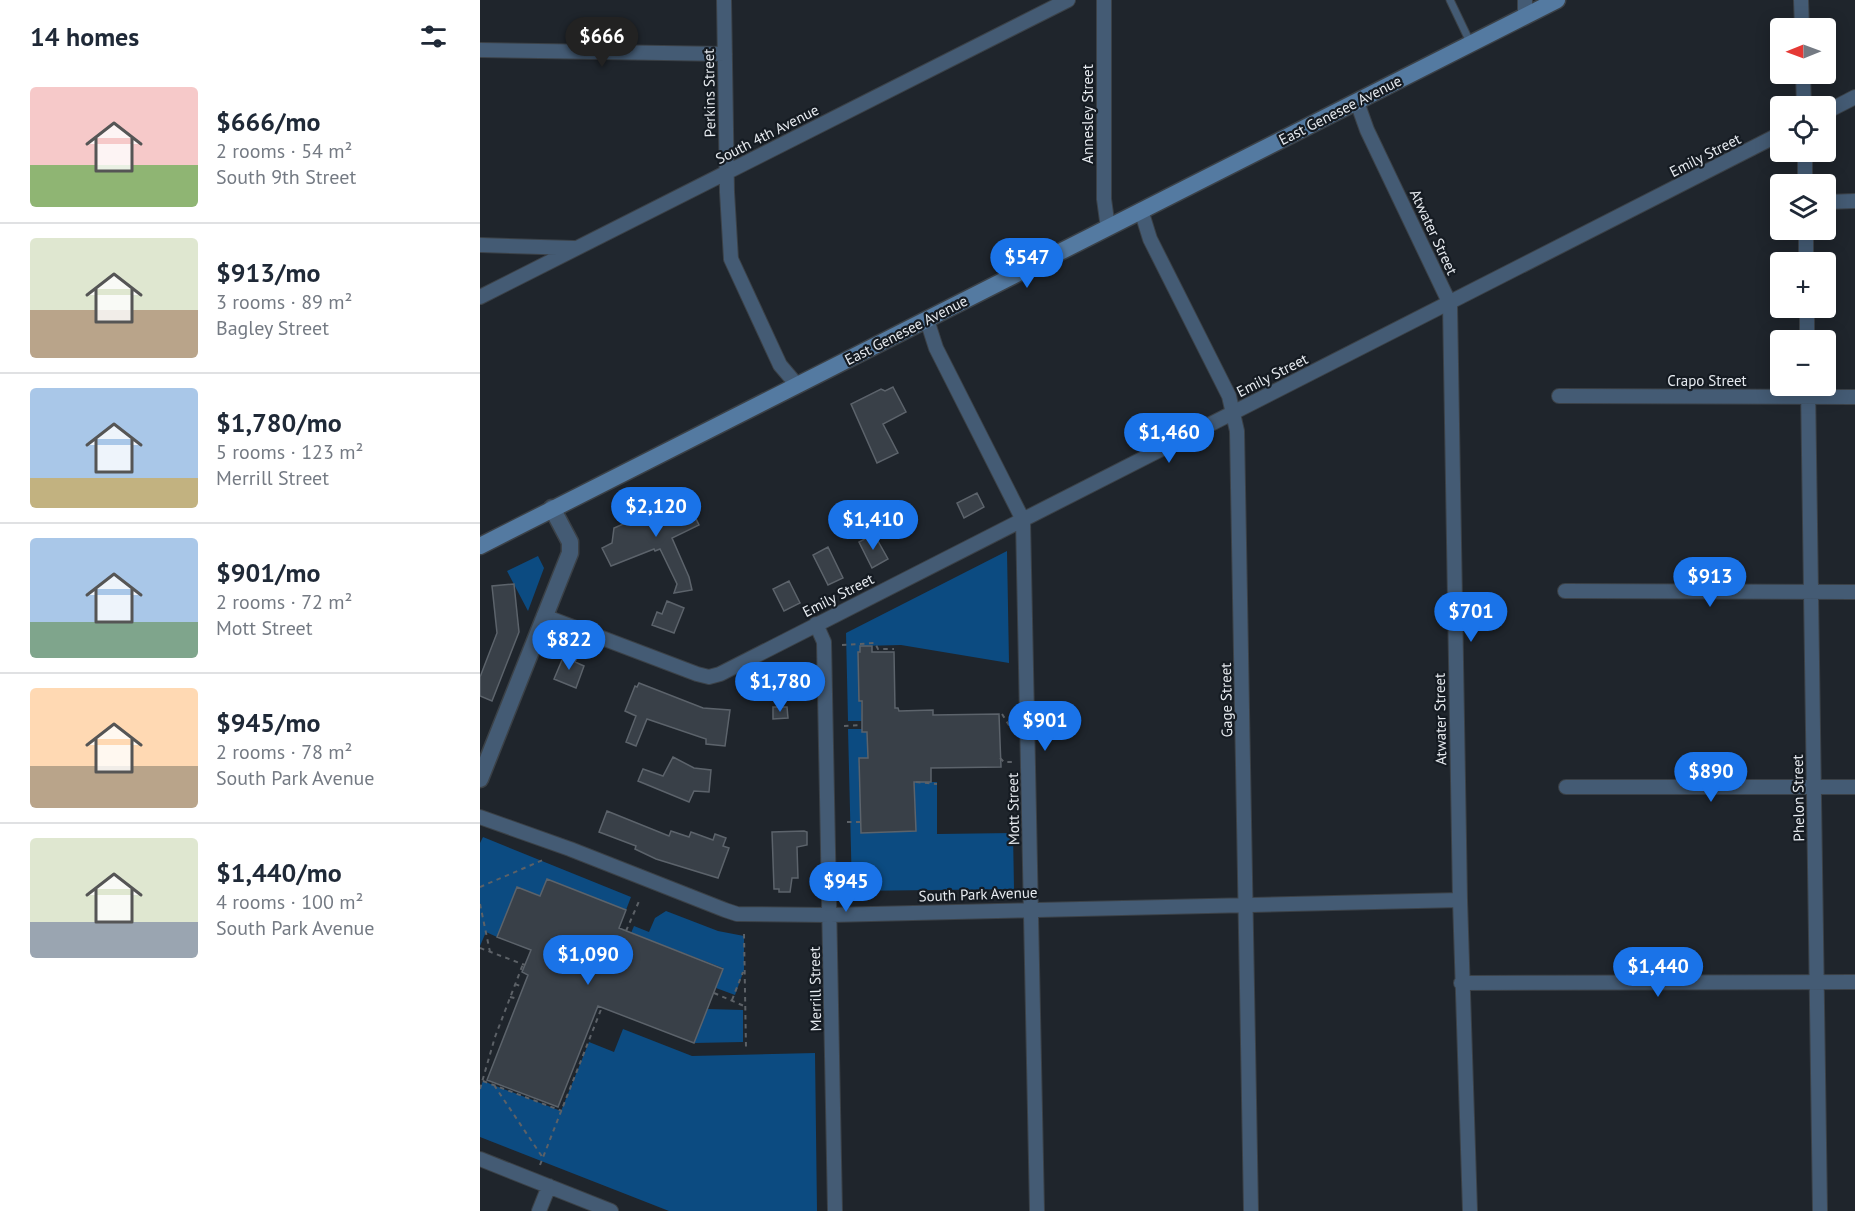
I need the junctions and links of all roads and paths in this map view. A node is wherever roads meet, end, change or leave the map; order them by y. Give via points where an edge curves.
1 (724, 0) edge
2 (1068, 0) edge
3 (1104, 0) edge
4 (1450, 0) edge
5 (1801, 0) edge
6 (1549, 2) edge
7 (1525, 8) edge
8 (1802, 18) edge
9 (1471, 44) junction
10 (480, 50) edge
11 (725, 54) junction
12 (1855, 97) edge
13 (1357, 102) junction
14 (1836, 107) edge
15 (1770, 139) edge
16 (727, 173) junction
17 (1855, 201) edge
18 (1836, 202) edge
19 (1142, 210) junction
20 (1108, 228) junction
21 (480, 245) edge
22 (578, 248) junction
23 (480, 297) edge
24 (1450, 304) junction
25 (927, 320) junction
26 (797, 385) junction
27 (1770, 392) edge
28 (1836, 395) edge
29 (1559, 396) dead end
30 (1808, 396) edge
31 (1855, 397) edge
32 (1235, 412) junction
33 (552, 508) junction
34 (1023, 520) junction
35 (480, 546) edge
36 (1565, 591) dead end
37 (1812, 592) junction
38 (1855, 592) edge
39 (544, 616) junction
40 (816, 624) junction
41 (842, 645) dead end
42 (894, 648) dead end
43 (1002, 714) dead end
44 (862, 725) dead end
45 (844, 726) dead end
46 (1012, 730) dead end
47 (1000, 758) dead end
48 (1013, 762) dead end
49 (481, 775) edge
50 (916, 782) dead end
51 (937, 784) dead end
52 (1566, 787) dead end
53 (1815, 787) junction
54 (1855, 787) edge
55 (480, 817) edge
56 (847, 822) dead end
57 (861, 822) dead end
58 (543, 860) dead end
59 (480, 887) edge
60 (640, 899) dead end
61 (1460, 900) junction
62 (480, 904) edge
63 (1246, 905) junction
64 (1031, 909) junction
65 (830, 915) junction
66 (626, 931) dead end
67 (744, 934) dead end
68 (480, 948) edge
69 (490, 952) junction
70 (744, 970) junction
71 (1816, 982) junction
72 (1855, 982) edge
73 (1461, 983) junction
74 (515, 984) junction
75 (523, 987) dead end
76 (714, 993) dead end
77 (510, 997) junction
78 (518, 999) dead end
79 (732, 1000) junction
80 (745, 1006) junction
81 (602, 1008) dead end
82 (746, 1048) dead end
83 (483, 1081) junction
84 (494, 1085) junction
85 (480, 1089) edge
86 (562, 1111) junction
87 (543, 1158) junction
88 (480, 1159) edge
89 (540, 1165) dead end
90 (549, 1186) junction
91 (539, 1211) edge
92 (611, 1211) edge
93 (835, 1211) edge
94 (1037, 1211) edge
95 (1251, 1211) edge
96 (1470, 1211) edge
97 (1820, 1211) edge

1 - 11 street, Perkins Street
2 - 16 street, South 4th Avenue
3 - 20 street, Annesley Street via 1104,199
4 - 9 lane
5 - 8 street
6 - 7 main road, East Genesee Avenue
7 - 9 main road, East Genesee Avenue
9 - 13 main road, East Genesee Avenue
10 - 11 street
11 - 16 street, Perkins Street
12 - 14 street
13 - 19 main road, East Genesee Avenue
13 - 24 street, Atwater Street
15 - 24 street, Emily Street
16 - 22 street, South 4th Avenue
16 - 26 street, Perkins Street via 731,259 780,364
17 - 18 street
19 - 20 main road, East Genesee Avenue
19 - 32 street, Gage Street via 1150,239
20 - 25 main road, East Genesee Avenue
21 - 22 street
22 - 23 street, South 4th Avenue
24 - 32 street, Emily Street
24 - 61 street, Atwater Street
25 - 26 main road, East Genesee Avenue
25 - 34 street, Mott Street via 936,348
26 - 33 main road, East Genesee Avenue
27 - 29 street, Crapo Street
28 - 31 street, Crapo Street
30 - 37 street, Phelon Street
32 - 34 street, Emily Street
32 - 63 street, Gage Street
33 - 35 main road, East Genesee Avenue
33 - 39 street via 570,542 570,552
34 - 40 street, Emily Street
34 - 64 street, Mott Street
36 - 37 street
37 - 38 street
37 - 53 street, Phelon Street
39 - 40 street, Emily Street via 709,677
39 - 49 street
40 - 65 street, Merrill Street via 824,642
41 - 42 path via 875,643 878,649
43 - 46 path
44 - 45 path
47 - 48 path
50 - 51 path
52 - 53 street
53 - 54 street
53 - 71 street, Phelon Street
55 - 65 street, South Park Avenue via 737,914
56 - 57 path
58 - 59 path
60 - 66 path
61 - 63 street, South Park Avenue
61 - 73 street, Atwater Street
62 - 69 path
63 - 64 street, South Park Avenue
63 - 95 street, Gage Street
64 - 65 street, South Park Avenue
64 - 94 street, Mott Street
65 - 93 street, Merrill Street
67 - 70 path
68 - 69 path
69 - 74 path via 524,965
70 - 79 path
70 - 80 path
71 - 72 street
71 - 73 street
71 - 97 street, Phelon Street
73 - 96 street, Atwater Street
74 - 75 path
74 - 77 path
76 - 79 path
77 - 78 path
77 - 83 path
79 - 80 path
80 - 82 path
81 - 86 path
83 - 84 path
83 - 85 path
84 - 86 path
84 - 87 path
86 - 87 path
87 - 89 path
88 - 90 street
90 - 91 street
90 - 92 street

